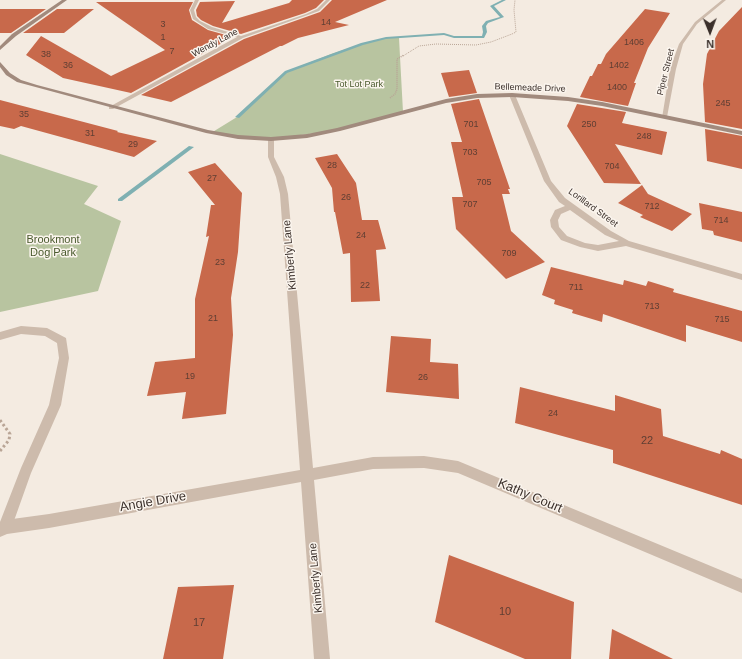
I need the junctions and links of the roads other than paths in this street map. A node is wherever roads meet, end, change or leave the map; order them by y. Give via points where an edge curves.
1 (65, 0) edge
2 (197, 0) edge
3 (328, 0) edge
4 (724, 0) edge
5 (241, 37) junction
6 (0, 49) edge
7 (0, 64) edge
8 (512, 95) junction
9 (112, 108) junction
10 (664, 117) junction
11 (742, 133) edge
12 (271, 139) junction
13 (571, 206) junction
14 (626, 244) junction
15 (742, 277) edge
16 (0, 336) edge
17 (307, 476) junction
18 (2, 528) edge
19 (742, 586) edge
20 (322, 659) edge

1 - 6 street via 14,34
2 - 5 street via 192,10 194,18 210,28
3 - 5 street, Wendy Lane via 318,10 307,15
4 - 10 street, Piper Street via 696,23 681,44 673,69
5 - 9 street, Wendy Lane
7 - 9 street via 8,74 19,81
8 - 10 street, Bellemeade Drive via 568,99
8 - 12 street, Bellemeade Drive via 477,96 454,100 338,130
8 - 13 street, Lorillard Street via 548,181 562,200
9 - 12 street via 208,132
10 - 11 street, Bellemeade Drive
12 - 17 street, Kimberly Lane via 271,157 280,176 284,194
13 - 14 street, Lorillard Street
13 - 14 street via 558,212 554,220 555,227 564,238 598,248
14 - 15 street, Lorillard Street
16 - 18 street via 21,330 46,332 62,341 64,358 55,405
17 - 18 street, Angie Drive
17 - 19 street, Kathy Court via 373,463 424,462 458,467
17 - 20 street, Kimberly Lane

